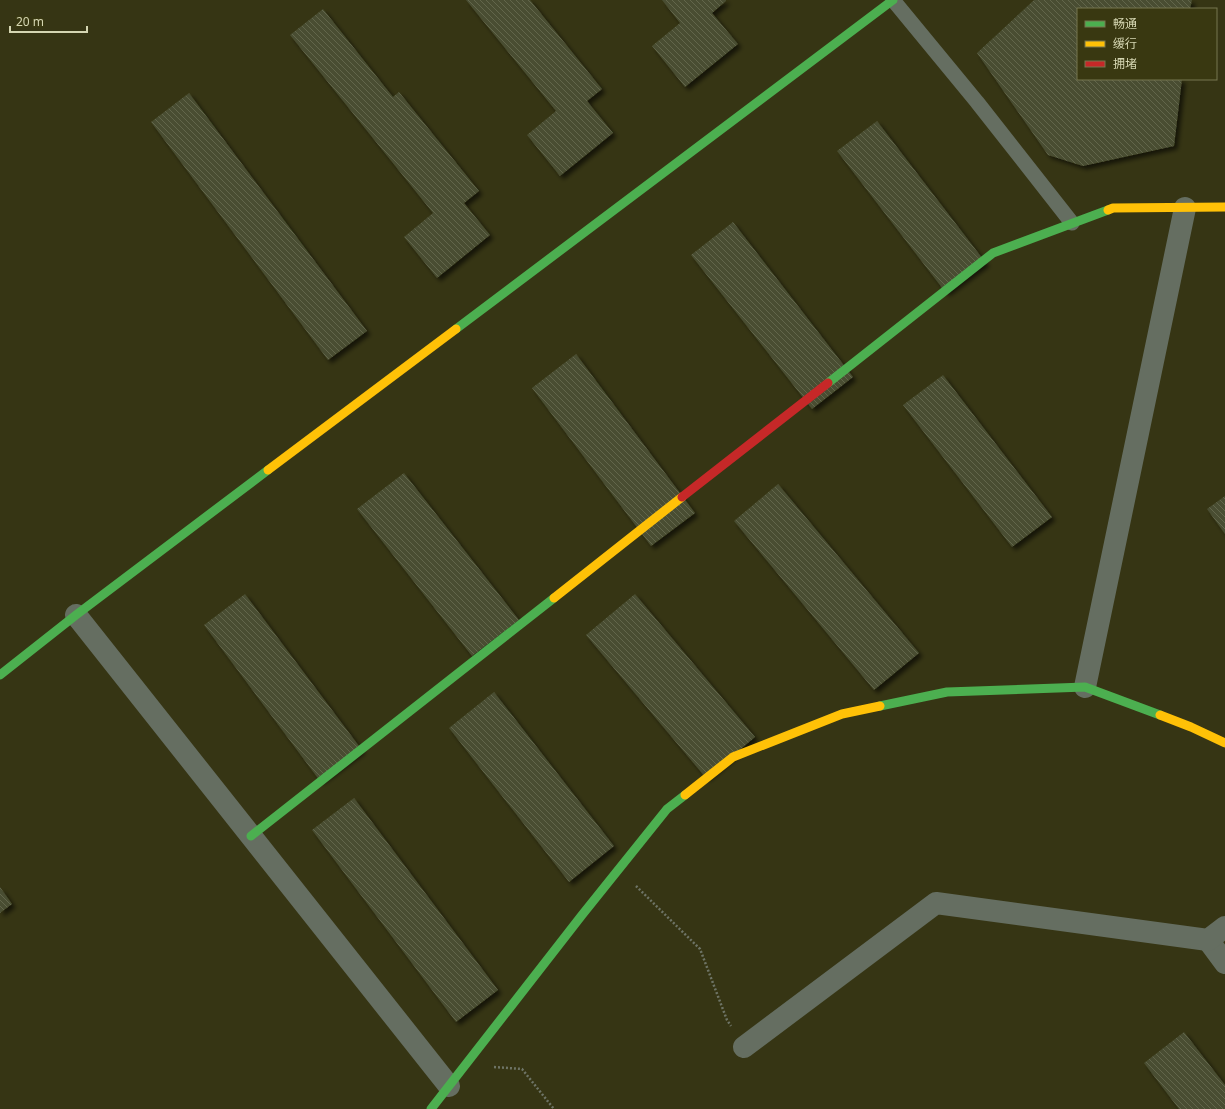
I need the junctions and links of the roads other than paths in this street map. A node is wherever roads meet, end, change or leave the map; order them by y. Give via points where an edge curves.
1 (893, 0) edge
2 (1225, 207) edge
3 (1185, 208) junction
4 (1072, 223) junction
5 (76, 615) junction
6 (0, 675) edge
7 (1085, 687) junction
8 (1225, 743) edge
9 (251, 836) junction
10 (1225, 927) edge
11 (1208, 940) junction
12 (1225, 963) edge
13 (744, 1047) road end
14 (449, 1086) junction
15 (431, 1109) edge

1 - 4 lane
1 - 5 street
2 - 3 street
3 - 4 street via 1113,208
3 - 7 street
4 - 9 street via 993,253
5 - 6 street
5 - 9 street
7 - 8 street
7 - 14 street via 947,692 842,714 733,757 666,809
9 - 14 street
10 - 11 street
11 - 12 street
11 - 13 street via 936,903
14 - 15 street

